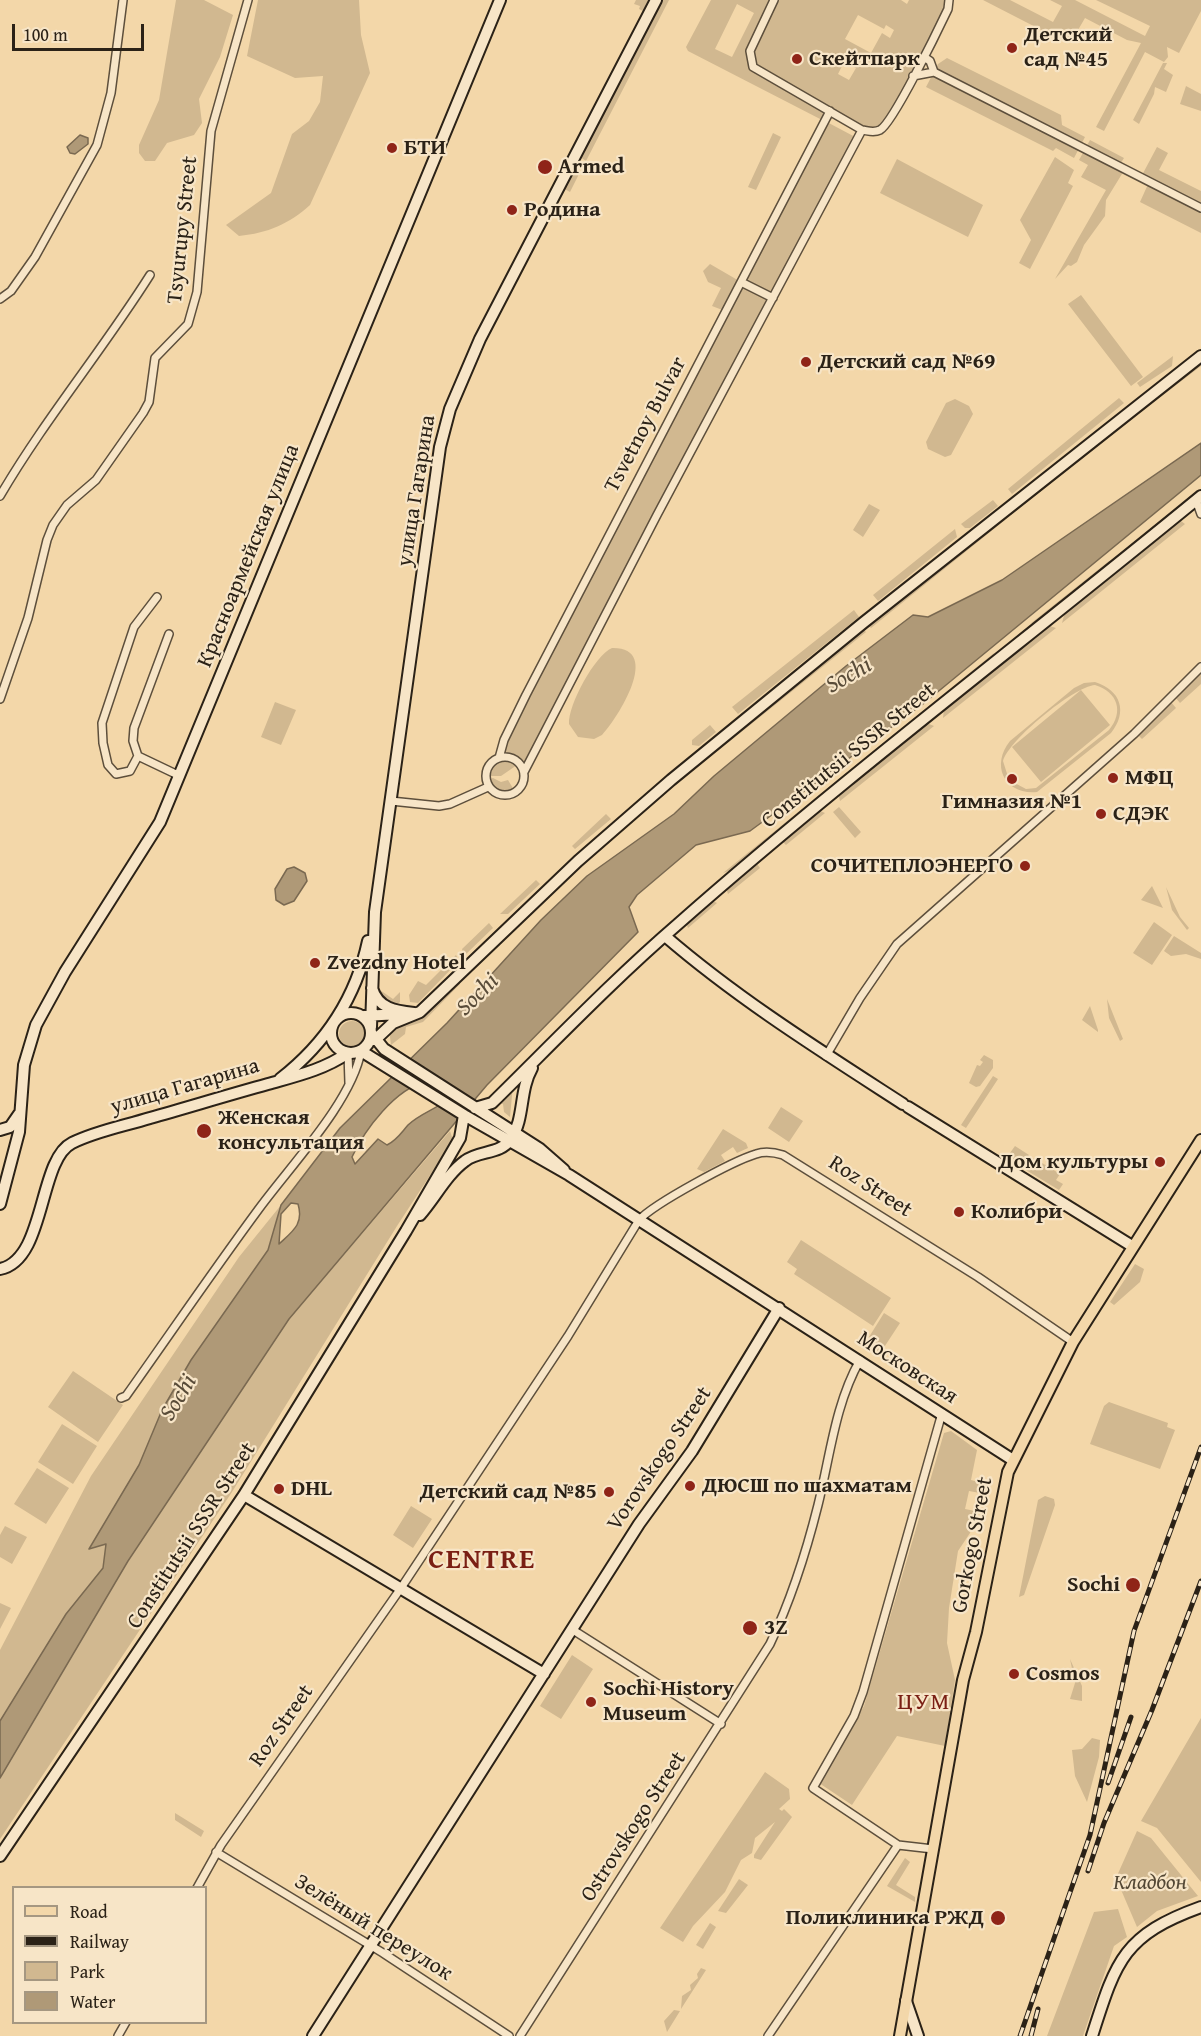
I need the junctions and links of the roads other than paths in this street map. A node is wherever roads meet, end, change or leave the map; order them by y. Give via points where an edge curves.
1 (123, 0) edge
2 (248, 0) edge
3 (500, 0) edge
4 (656, 0) edge
5 (774, 0) edge
6 (949, 0) edge
7 (924, 57) junction
8 (934, 72) junction
9 (913, 76) junction
10 (830, 111) junction
11 (862, 129) junction
12 (1201, 208) edge
13 (150, 275) dead end
14 (741, 282) junction
15 (773, 298) junction
16 (0, 299) edge
17 (1201, 356) edge
18 (0, 496) edge
19 (1199, 498) edge
20 (1201, 514) edge
21 (157, 597) dead end
22 (170, 634) dead end
23 (1201, 667) edge
24 (0, 699) edge
25 (138, 756) junction
26 (499, 758) junction
27 (524, 772) junction
28 (180, 776) junction
29 (488, 787) junction
30 (391, 801) junction
31 (375, 912) junction
32 (665, 936) junction
33 (372, 987) junction
34 (418, 1013) junction
35 (336, 1020) junction
36 (388, 1028) junction
37 (368, 1033) junction
38 (348, 1053) junction
39 (393, 1054) junction
40 (826, 1056) junction
41 (535, 1062) junction
42 (276, 1082) junction
43 (349, 1083) junction
44 (474, 1107) junction
45 (19, 1114) junction
46 (464, 1115) junction
47 (0, 1130) edge
48 (512, 1137) junction
49 (1201, 1140) edge
50 (0, 1204) edge
51 (639, 1220) junction
52 (406, 1231) junction
53 (1132, 1246) junction
54 (0, 1269) edge
55 (779, 1308) junction
56 (1073, 1342) junction
57 (860, 1360) junction
58 (122, 1398) dead end
59 (942, 1413) junction
60 (1013, 1460) junction
61 (244, 1496) junction
62 (401, 1588) junction
63 (573, 1630) junction
64 (544, 1674) junction
65 (721, 1724) junction
66 (898, 1845) junction
67 (933, 1849) junction
68 (216, 1852) junction
69 (0, 1856) edge
70 (198, 1886) edge
71 (1201, 1907) edge
72 (372, 1947) junction
73 (906, 2001) junction
74 (313, 2036) edge
75 (509, 2036) edge
76 (520, 2036) edge
77 (768, 2036) edge
78 (900, 2036) edge
79 (918, 2036) edge
80 (1092, 2036) edge

1 - 16 street via 111,93 97,145 35,257 11,291
2 - 24 street, Tsyurupy Street via 211,131 198,292 192,316 182,333 155,358 144,413 96,480 67,505 53,525 28,618
3 - 28 main road, Красноармейская улица
4 - 30 main road via 480,339 450,409 440,447
5 - 10 street via 750,51 753,67
6 - 7 street
7 - 8 street
7 - 9 street
8 - 9 street
8 - 12 street
9 - 11 street via 885,126 878,132
10 - 11 street
10 - 14 street, Tsvetnoy Bulvar
11 - 15 street
13 - 18 street, Tsyurupy Street via 113,334 27,450
14 - 15 street
14 - 26 street, Tsvetnoy Bulvar via 526,695
15 - 27 street
17 - 34 main road via 671,780 587,853
19 - 20 street
19 - 32 main road, Constitutsii SSSR Street via 831,794
21 - 25 street via 134,627 102,723 103,743 113,772 130,771
22 - 25 street via 134,728
23 - 40 street via 1134,734 897,944
25 - 28 street
26 - 27 street via 515,759
26 - 29 street via 487,768
27 - 29 street via 520,789 510,795 498,795
28 - 45 main road, Красноармейская улица via 152,840 64,972 36,1025 24,1065
29 - 30 street via 439,806
30 - 31 main road
31 - 33 main road
31 - 35 main road via 359,976
32 - 40 main road
32 - 41 main road, Constitutsii SSSR Street
33 - 34 main road via 376,998 388,1009
33 - 37 main road
34 - 36 main road via 399,1019
34 - 37 main road
35 - 37 main road via 349,1013
35 - 38 main road via 331,1031 334,1042
35 - 42 main road via 304,1059
36 - 37 main road
36 - 39 main road
37 - 38 main road, улица Гагарина
37 - 39 main road
37 - 43 street
37 - 46 main road via 382,1063
38 - 42 main road, улица Гагарина via 309,1072
38 - 43 street
39 - 44 main road
40 - 53 main road
41 - 44 main road, Constitutsii SSSR Street via 492,1103
41 - 48 main road via 524,1086 520,1120
42 - 54 main road, улица Гагарина via 106,1131 65,1148 25,1247 11,1265
43 - 58 street
44 - 48 main road
45 - 47 main road via 10,1127
45 - 50 main road, Красноармейская улица via 19,1132
46 - 48 main road
46 - 52 main road via 460,1138
48 - 51 main road, Московская
48 - 52 main road via 500,1149 475,1155 460,1165
49 - 53 main road, Gorkogo Street
51 - 55 main road, Московская
51 - 56 street, Roz Street via 654,1207 756,1153 775,1152 799,1163 975,1275
51 - 62 street, Roz Street via 568,1336
52 - 61 main road, Constitutsii SSSR Street
53 - 56 main road, Gorkogo Street
55 - 57 main road, Московская
55 - 63 main road, Vorovskogo Street via 695,1445 639,1524
56 - 60 main road, Gorkogo Street
57 - 59 main road, Московская
57 - 65 street, Ostrovskogo Street via 843,1399 817,1506 784,1612 770,1644
59 - 60 main road, Московская
59 - 66 street via 863,1692 854,1716 813,1788
60 - 67 main road, Gorkogo Street via 1004,1486 963,1680
61 - 62 main road
61 - 69 main road, Constitutsii SSSR Street
62 - 64 main road
62 - 68 street, Roz Street
63 - 64 main road, Vorovskogo Street
63 - 65 street
64 - 72 main road, Vorovskogo Street
65 - 76 street, Ostrovskogo Street
66 - 67 street
66 - 77 street
67 - 73 main road, Gorkogo Street
68 - 70 street, Roz Street
68 - 72 street, Зелёный переулок
71 - 80 main road via 1165,1920 1134,1943 1117,1968
72 - 74 main road, Vorovskogo Street
72 - 75 street, Зелёный переулок
73 - 78 main road, Gorkogo Street
73 - 79 main road

